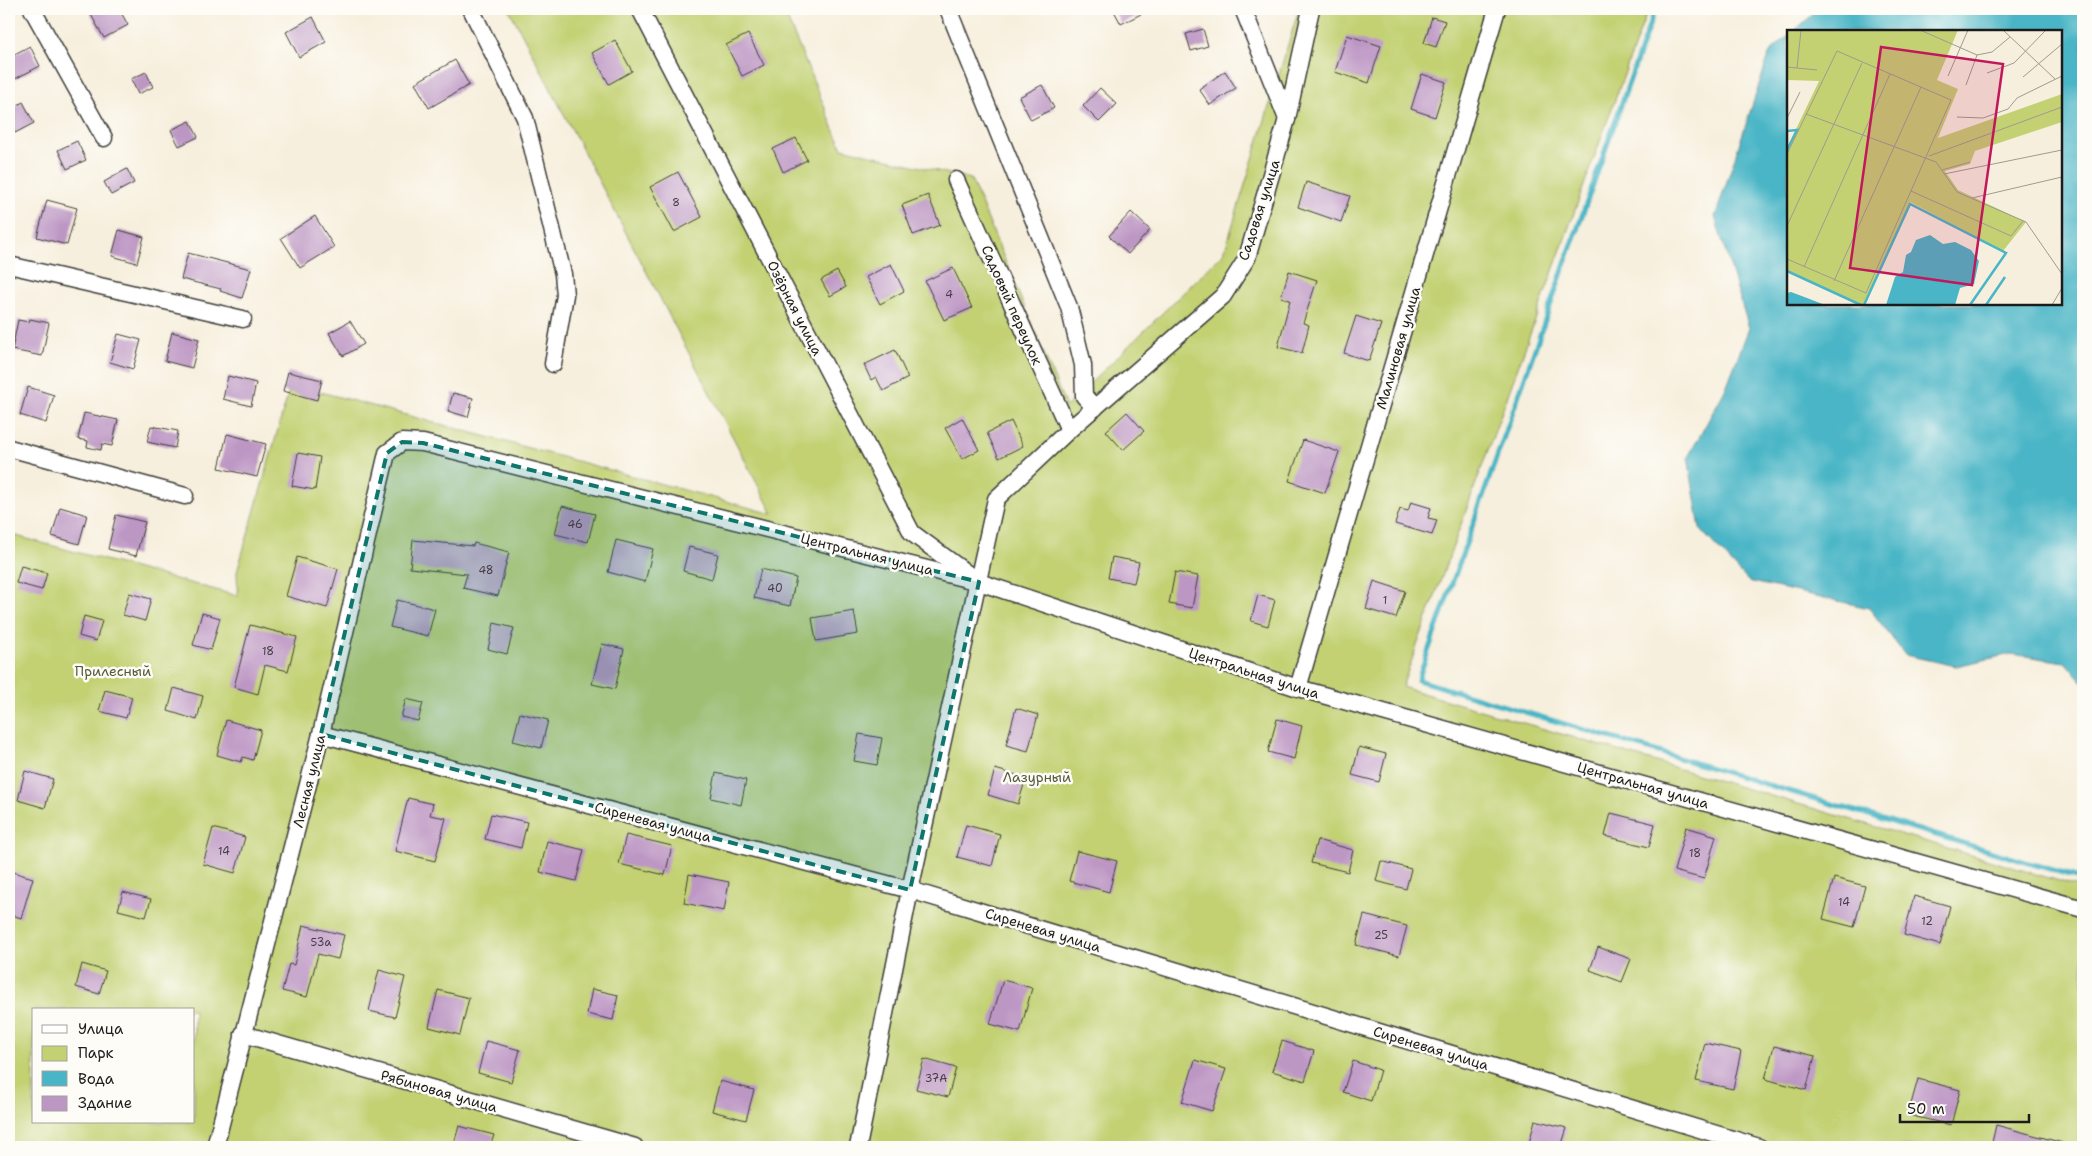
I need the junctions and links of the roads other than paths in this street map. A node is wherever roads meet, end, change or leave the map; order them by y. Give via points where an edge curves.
1 (32, 9) edge
2 (471, 9) edge
3 (640, 9) edge
4 (948, 9) edge
5 (1244, 9) edge
6 (1310, 9) edge
7 (1497, 9) edge
8 (1287, 119) junction
9 (104, 138) dead end
10 (956, 180) dead end
11 (9, 265) edge
12 (243, 320) dead end
13 (553, 364) dead end
14 (1095, 408) junction
15 (1069, 430) junction
16 (423, 443) joint
17 (9, 448) edge
18 (185, 496) dead end
19 (978, 582) junction
20 (1298, 688) junction
21 (321, 734) junction
22 (910, 890) junction
23 (2083, 909) edge
24 (243, 1034) junction
25 (214, 1147) edge
26 (635, 1147) edge
27 (858, 1147) edge
28 (1760, 1147) edge

1 - 9 street
2 - 13 street via 525,118 563,274 565,295
3 - 19 street, Озёрная улица via 912,533
4 - 14 street via 1069,307 1083,365 1084,396
5 - 8 street
6 - 8 street, Садовая улица
7 - 20 street, Малиновая улица
8 - 14 street, Садовая улица via 1247,258 1223,296
10 - 15 street, Садовый переулок
11 - 12 street
14 - 15 street, Садовая улица
15 - 19 street, Садовая улица via 996,499
16 - 19 street, Центральная улица
16 - 21 street, Лесная улица via 402,442 387,453
17 - 18 street
19 - 20 street, Центральная улица
19 - 22 street, Садовая улица
20 - 23 street, Центральная улица
21 - 22 street, Сиреневая улица
21 - 24 street, Лесная улица
22 - 27 street, Садовая улица
22 - 28 street, Сиреневая улица
24 - 25 street, Лесная улица
24 - 26 street, Рябиновая улица

